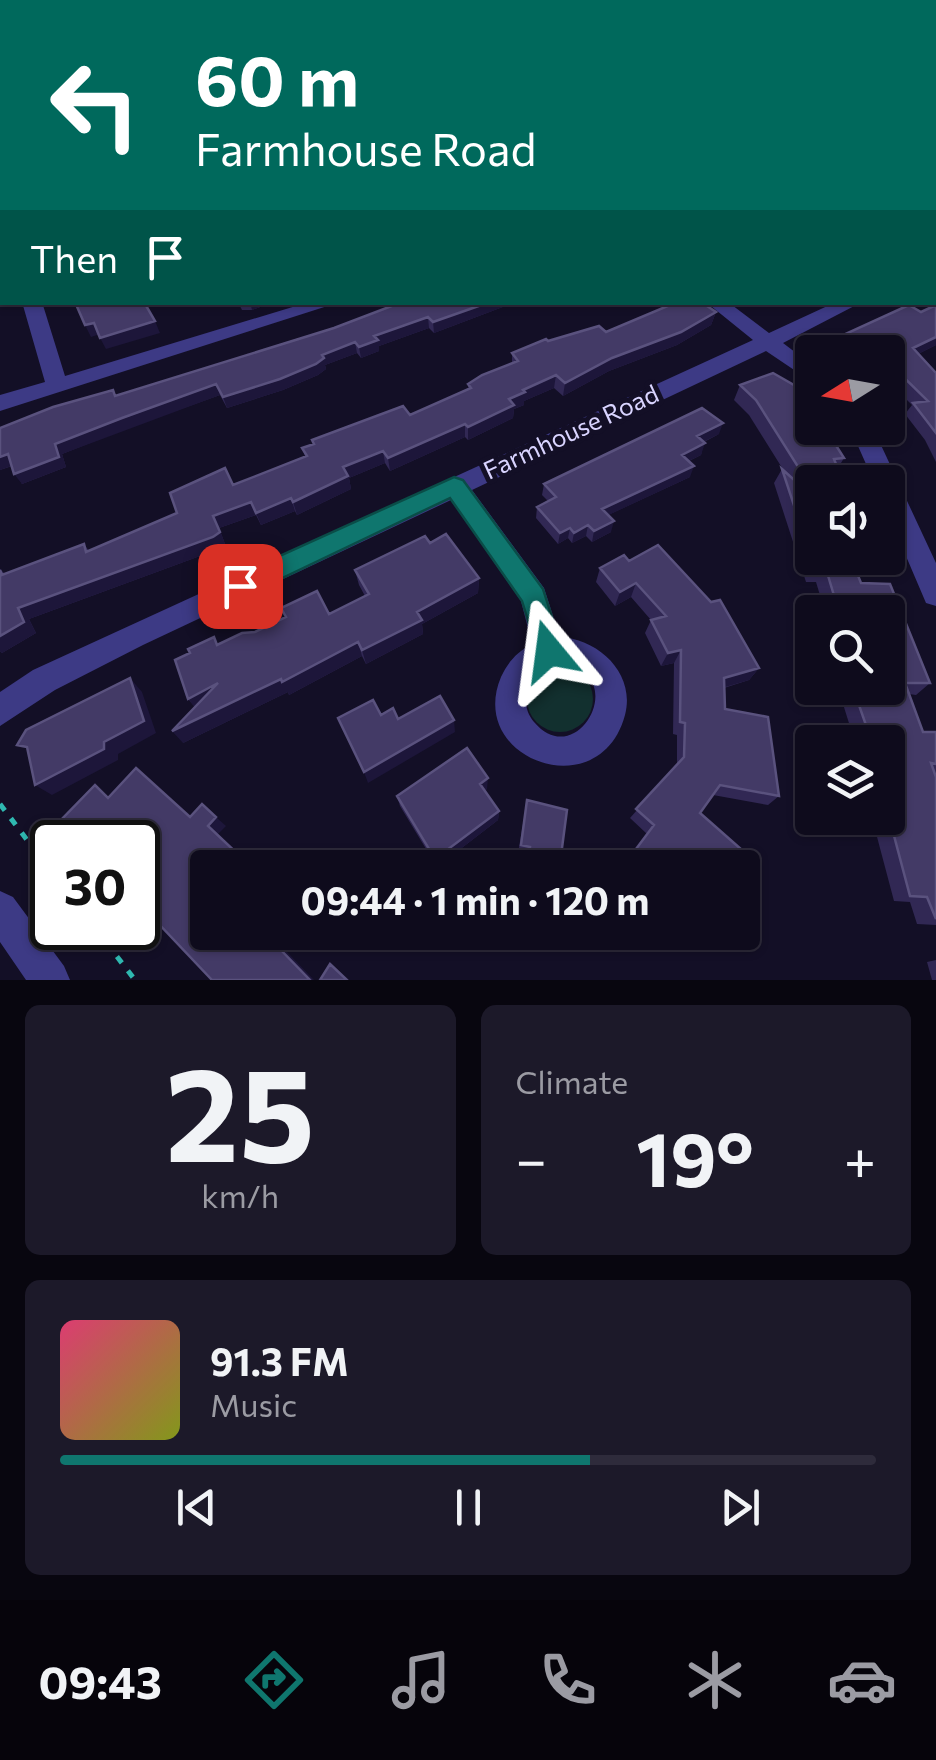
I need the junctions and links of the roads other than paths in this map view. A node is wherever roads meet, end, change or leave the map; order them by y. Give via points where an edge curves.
1 (33, 305) edge
2 (321, 305) edge
3 (719, 305) edge
4 (846, 305) edge
5 (768, 340) junction
6 (795, 361) edge
7 (58, 386) junction
8 (0, 403) edge
9 (454, 486) junction
10 (905, 524) edge
11 (936, 594) edge
12 (549, 651) dead end
13 (0, 712) edge
14 (0, 910) edge
15 (50, 980) edge

1 - 7 street
2 - 7 street
3 - 5 street
4 - 5 street, Farmhouse Road
5 - 6 street
5 - 9 street, Farmhouse Road
7 - 8 street
9 - 12 street via 534,597
9 - 13 street, Farmhouse Road via 44,680
10 - 11 street
14 - 15 street

